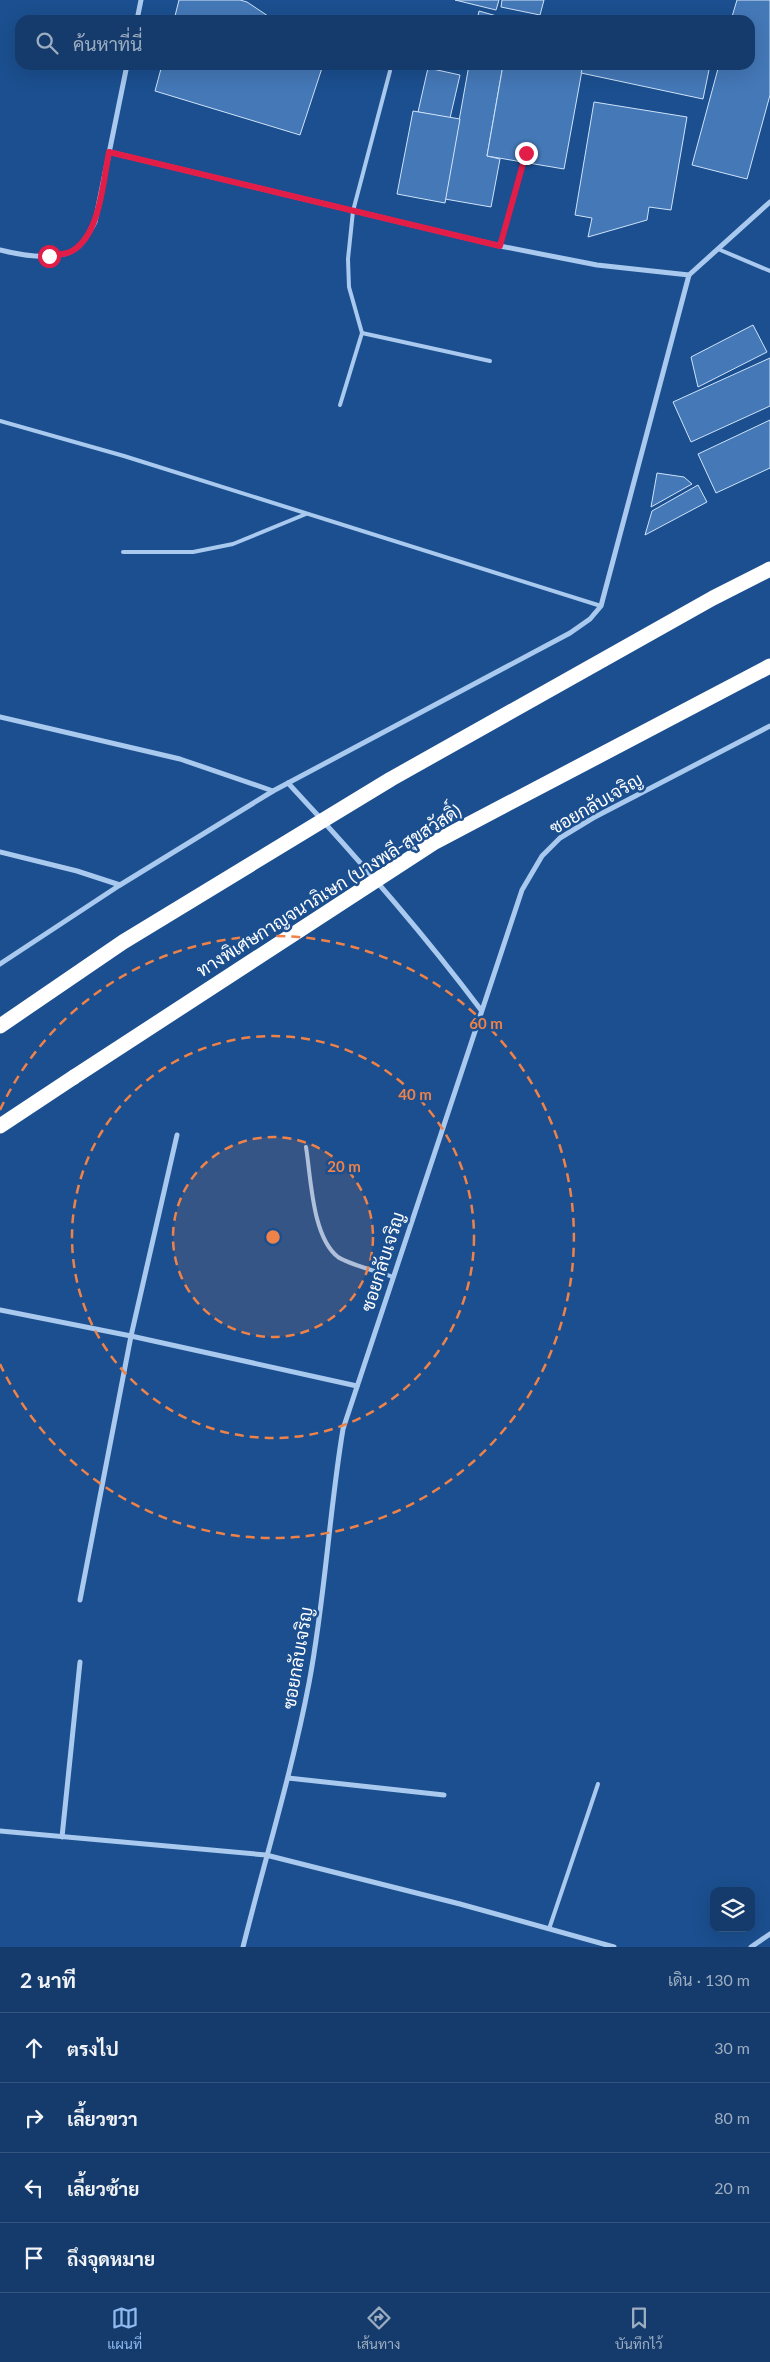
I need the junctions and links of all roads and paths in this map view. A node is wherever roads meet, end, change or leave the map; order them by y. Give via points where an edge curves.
1 (141, 0) edge
2 (138, 15) edge
3 (126, 70) edge
4 (390, 71) dead end
5 (109, 152) junction
6 (526, 153) dead end
7 (770, 202) edge
8 (353, 211) junction
9 (500, 246) junction
10 (718, 249) junction
11 (0, 250) edge
12 (770, 271) edge
13 (689, 275) junction
14 (362, 332) junction
15 (490, 361) dead end
16 (340, 405) dead end
17 (0, 420) edge
18 (306, 514) junction
19 (123, 552) dead end
20 (770, 570) edge
21 (601, 606) junction
22 (770, 666) edge
23 (0, 717) edge
24 (770, 726) edge
25 (288, 783) junction
26 (273, 792) junction
27 (0, 852) edge
28 (120, 885) junction
29 (0, 964) edge
30 (481, 1010) junction
31 (0, 1026) edge
32 (0, 1126) edge
33 (177, 1135) dead end
34 (306, 1147) dead end
35 (393, 1277) junction
36 (0, 1310) edge
37 (131, 1336) junction
38 (357, 1386) junction
39 (80, 1600) dead end
40 (80, 1662) dead end
41 (288, 1778) junction
42 (598, 1784) dead end
43 (444, 1795) dead end
44 (0, 1831) edge
45 (62, 1837) junction
46 (266, 1855) junction
47 (549, 1929) junction
48 (770, 1934) edge
49 (243, 1947) edge
50 (614, 1947) edge
51 (751, 1947) edge

1 - 2 street
3 - 5 street
4 - 8 lane
5 - 8 street
5 - 11 street via 95,222 71,252 49,256
6 - 9 lane
7 - 10 street
8 - 9 street
8 - 14 lane via 349,286
9 - 13 street via 597,265
10 - 12 lane
10 - 13 street
13 - 21 street
14 - 15 lane
14 - 16 lane
17 - 18 lane
18 - 19 lane via 233,544 193,552
18 - 21 lane
20 - 31 highway, bridge via 713,598 391,779 123,942
21 - 25 street via 590,619 570,633
22 - 32 highway, ทางพิเศษกาญจนาภิเษก (บางพลี-สุขสวัสดิ์), bridge via 435,842
23 - 26 street via 180,759
24 - 30 street, ซอยกลับเจริญ via 560,838 542,856 522,890
25 - 26 street
25 - 30 street via 393,898
26 - 28 street
27 - 28 street
28 - 29 street
30 - 35 street, ซอยกลับเจริญ
33 - 37 street
34 - 35 lane via 318,1224 327,1244 338,1257
35 - 38 street, ซอยกลับเจริญ
36 - 37 street
37 - 38 street
37 - 39 street
38 - 41 street, ซอยกลับเจริญ via 343,1429 332,1495 321,1610
40 - 45 street
41 - 43 street
41 - 46 street, ซอยกลับเจริญ
42 - 47 lane
44 - 45 street
45 - 46 street
46 - 47 street
46 - 49 street, ซอยกลับเจริญ
47 - 50 street
48 - 51 street

